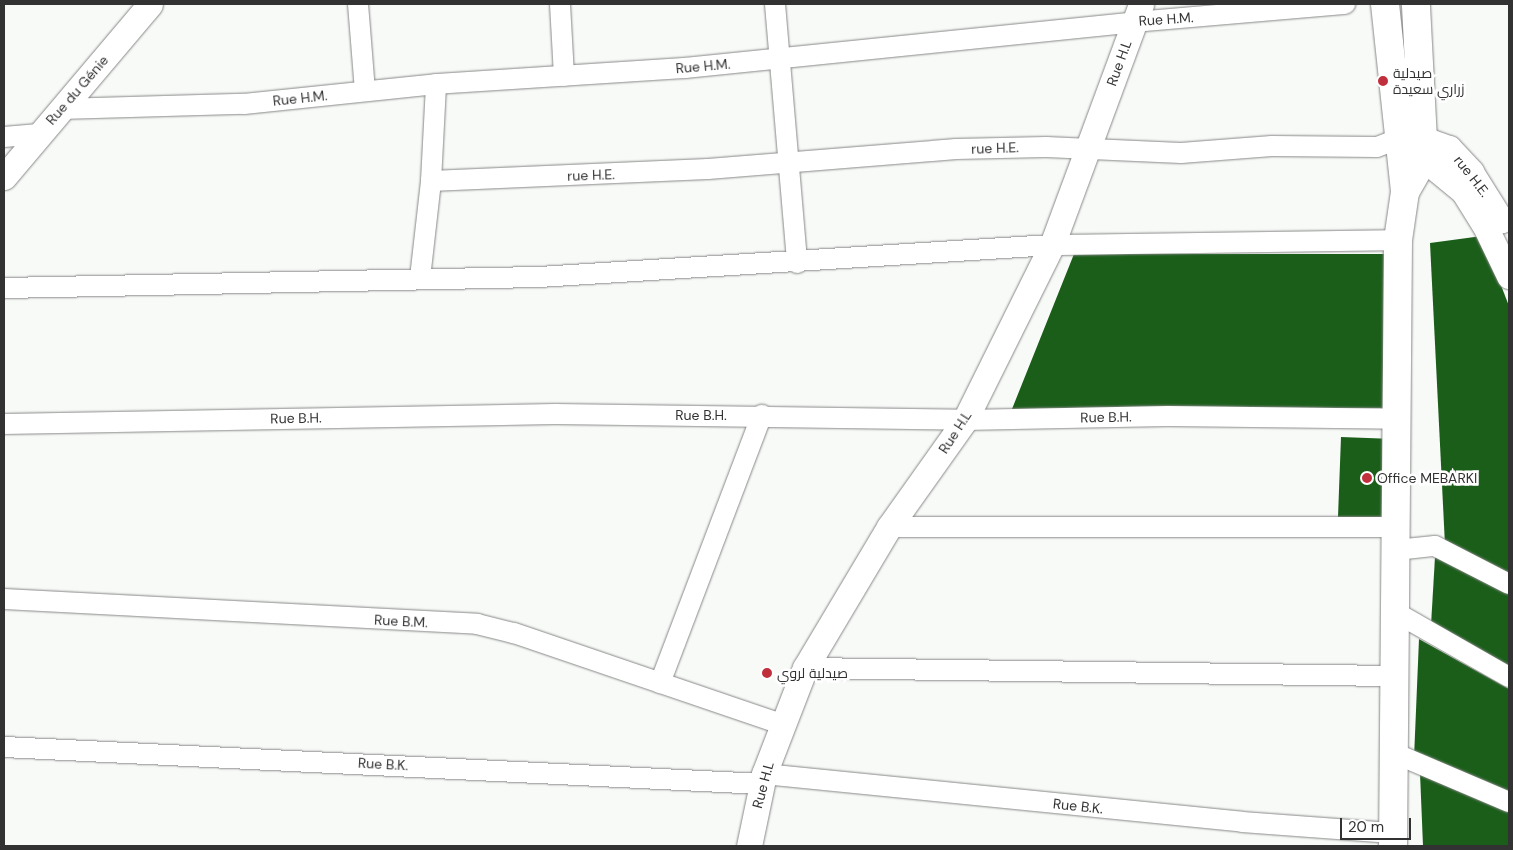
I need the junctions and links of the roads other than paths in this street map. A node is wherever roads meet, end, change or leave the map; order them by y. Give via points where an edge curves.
1 (150, 4) edge
2 (358, 4) edge
3 (560, 4) edge
4 (775, 4) edge
5 (1345, 4) edge
6 (1385, 4) edge
7 (1416, 4) edge
8 (1137, 13) edge
9 (779, 59) junction
10 (564, 76) junction
11 (436, 84) junction
12 (365, 91) junction
13 (60, 109) junction
14 (39, 134) junction
15 (4, 137) edge
16 (1405, 147) junction
17 (1089, 151) junction
18 (789, 162) junction
19 (4, 177) edge
20 (431, 181) junction
21 (1509, 236) edge
22 (1398, 240) junction
23 (1052, 246) junction
24 (797, 263) junction
25 (1509, 276) edge
26 (420, 278) junction
27 (4, 288) edge
28 (762, 415) junction
29 (1398, 419) junction
30 (965, 420) junction
31 (4, 424) edge
32 (889, 527) junction
33 (1396, 538) junction
34 (1509, 584) edge
35 (4, 599) edge
36 (1395, 612) junction
37 (805, 668) junction
38 (1395, 676) junction
39 (1509, 677) edge
40 (660, 683) junction
41 (782, 724) junction
42 (4, 747) edge
43 (1394, 753) junction
44 (763, 779) junction
45 (1509, 802) edge
46 (1393, 840) edge
47 (749, 846) edge

1 - 13 street, Rue du Génie
2 - 12 street
3 - 10 street
4 - 9 street
5 - 8 street, Rue H.M.
6 - 16 main road
7 - 16 main road
8 - 9 street, Rue H.M.
8 - 17 street, Rue H.L
9 - 10 street, Rue H.M.
9 - 18 street
10 - 11 street, Rue H.M.
11 - 12 street, Rue H.M.
11 - 20 street
12 - 13 street, Rue H.M. via 244,104
13 - 14 street, Rue du Génie
14 - 15 street
14 - 19 street, Rue du Génie
16 - 17 street, rue H.E. via 1272,146 1181,153
16 - 21 street, rue H.E. via 1439,142 1461,159 1489,197
16 - 22 main road via 1406,192
16 - 25 street via 1454,181 1474,207
17 - 18 street, rue H.E. via 1006,147
17 - 23 street, Rue H.L
18 - 20 street, rue H.E. via 618,174
18 - 24 street
20 - 26 street
22 - 23 street
22 - 29 main road
23 - 24 street
23 - 30 street, Rue H.L
24 - 26 street via 539,277
26 - 27 street
28 - 30 street, Rue B.H.
28 - 31 street, Rue B.H. via 555,414
28 - 40 street
29 - 30 street, Rue B.H. via 1168,416
29 - 33 main road
30 - 32 street, Rue H.L
32 - 33 street
32 - 37 street, Rue H.L
33 - 34 street via 1436,546
33 - 36 main road
35 - 40 street, Rue B.M. via 477,624 514,633
36 - 38 main road
36 - 39 street
37 - 38 street
37 - 41 street, Rue H.L
38 - 43 main road
40 - 41 street, Rue B.M.
41 - 44 street, Rue H.L
42 - 44 street, Rue B.K.
43 - 45 street
43 - 46 main road
44 - 46 street, Rue B.K. via 1242,822
44 - 47 street, Rue H.L

